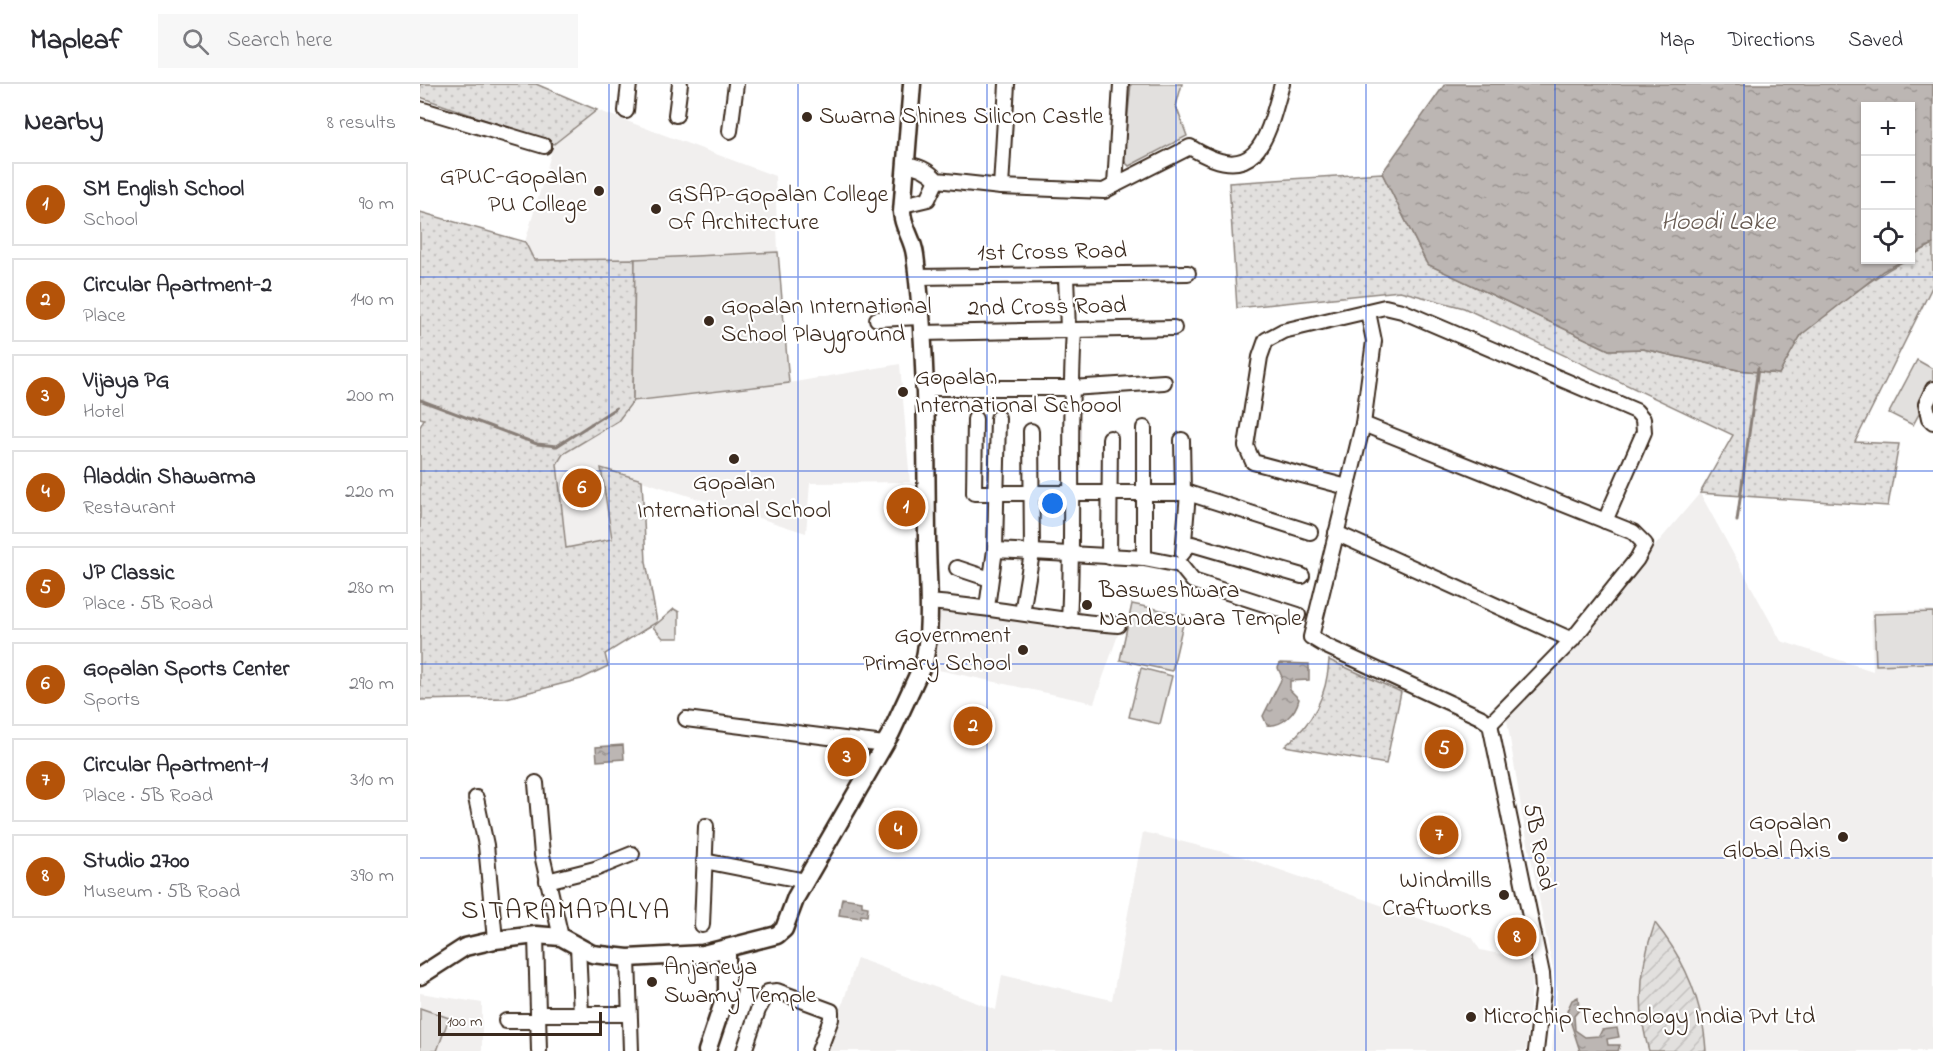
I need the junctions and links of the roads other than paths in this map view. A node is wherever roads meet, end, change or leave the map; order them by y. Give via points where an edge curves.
1 (629, 84) edge
2 (680, 84) edge
3 (736, 84) edge
4 (912, 84) edge
5 (1007, 84) edge
6 (1121, 84) edge
7 (1282, 84) edge
8 (420, 109) edge
9 (626, 111) dead end
10 (676, 115) dead end
11 (730, 131) dead end
12 (544, 146) dead end
13 (905, 165) junction
14 (937, 180) junction
15 (1115, 185) junction
16 (1001, 187) junction
17 (903, 205) junction
18 (1188, 273) dead end
19 (1066, 276) junction
20 (917, 277) junction
21 (1368, 312) junction
22 (877, 319) dead end
23 (920, 325) junction
24 (1174, 328) dead end
25 (1071, 331) junction
26 (1164, 382) dead end
27 (923, 388) junction
28 (1071, 388) junction
29 (1933, 389) edge
30 (998, 418) dead end
31 (975, 419) dead end
32 (1933, 422) edge
33 (1363, 424) junction
34 (1144, 428) dead end
35 (1031, 431) dead end
36 (1110, 438) dead end
37 (1182, 440) dead end
38 (1347, 487) junction
39 (1145, 492) junction
40 (1073, 493) junction
41 (1186, 493) junction
42 (995, 494) junction
43 (1033, 494) junction
44 (1111, 494) junction
45 (1605, 521) junction
46 (1310, 532) dead end
47 (1336, 533) junction
48 (1185, 548) junction
49 (995, 550) junction
50 (1032, 553) junction
51 (1072, 555) junction
52 (1109, 556) junction
53 (1144, 558) junction
54 (1180, 565) junction
55 (957, 568) dead end
56 (1302, 576) dead end
57 (990, 579) junction
58 (929, 602) junction
59 (987, 607) junction
60 (1022, 613) junction
61 (1298, 615) dead end
62 (1069, 621) junction
63 (1118, 625) dead end
64 (1572, 640) junction
65 (686, 719) dead end
66 (1490, 724) junction
67 (884, 744) junction
68 (536, 783) dead end
69 (476, 798) dead end
70 (706, 826) dead end
71 (632, 854) dead end
72 (704, 861) junction
73 (807, 880) junction
74 (546, 881) junction
75 (702, 925) dead end
76 (536, 935) junction
77 (561, 937) junction
78 (495, 940) junction
79 (578, 946) junction
80 (727, 948) junction
81 (628, 958) junction
82 (420, 976) edge
83 (581, 1014) junction
84 (628, 1014) junction
85 (538, 1018) junction
86 (506, 1021) dead end
87 (538, 1051) edge
88 (630, 1051) edge
89 (707, 1051) edge
90 (744, 1051) edge
91 (819, 1051) edge
92 (1536, 1051) edge

1 - 9 street
2 - 10 street
3 - 11 street
4 - 13 street
5 - 16 street
6 - 15 street
7 - 15 street via 1262,146 1251,157 1238,163 1224,162 1190,147
8 - 12 street
13 - 14 street via 930,172
13 - 17 street
14 - 16 street
14 - 17 street via 927,199
15 - 16 street via 1095,192
17 - 20 street via 903,225 914,246
18 - 19 street, 1st Cross Road
19 - 20 street, 1st Cross Road
19 - 25 street
20 - 23 street
21 - 33 street via 1374,341
21 - 38 street via 1283,331 1266,340 1246,446 1253,462
21 - 45 street via 1384,307 1402,311 1636,411 1643,419 1644,432
22 - 23 street, 2nd Cross Road
23 - 25 street, 2nd Cross Road
23 - 27 street
24 - 25 street, 2nd Cross Road
25 - 28 street
26 - 28 street
27 - 28 street
27 - 58 street
28 - 40 street
29 - 32 street via 1926,404
30 - 42 street
31 - 42 street via 974,493
33 - 38 street
33 - 45 street
34 - 39 street
35 - 43 street
36 - 44 street
37 - 41 street
38 - 47 street
39 - 41 street
39 - 44 street
39 - 53 street
40 - 43 street
40 - 44 street
40 - 51 street
41 - 46 street
41 - 48 street
42 - 43 street
42 - 49 street
43 - 50 street
44 - 52 street
45 - 64 street via 1633,532 1645,544
47 - 64 street
47 - 66 street via 1311,637
48 - 54 street
48 - 56 street via 1192,544
49 - 50 street
49 - 57 street
50 - 51 street
50 - 60 street
51 - 52 street
51 - 62 street
52 - 53 street
53 - 54 street
54 - 61 street via 1193,580
55 - 57 street
57 - 59 street
58 - 59 street
58 - 67 street via 924,662
59 - 60 street
60 - 62 street
62 - 63 street
64 - 66 street
65 - 67 street
66 - 92 street, 5B Road via 1542,975
67 - 73 street
68 - 74 street
69 - 78 street via 486,845
70 - 72 street
71 - 74 street via 595,869
72 - 73 street
72 - 75 street
73 - 80 street via 784,929 777,935
74 - 77 street
76 - 77 street
76 - 78 street
76 - 85 street
77 - 79 street
78 - 82 street via 465,947
79 - 81 street via 592,954
79 - 83 street
80 - 81 street via 703,954
80 - 89 street via 727,991
81 - 84 street
83 - 84 street
83 - 85 street
84 - 88 street
85 - 86 street
85 - 87 street
90 - 91 street via 758,1010 768,992 777,991 831,1011

